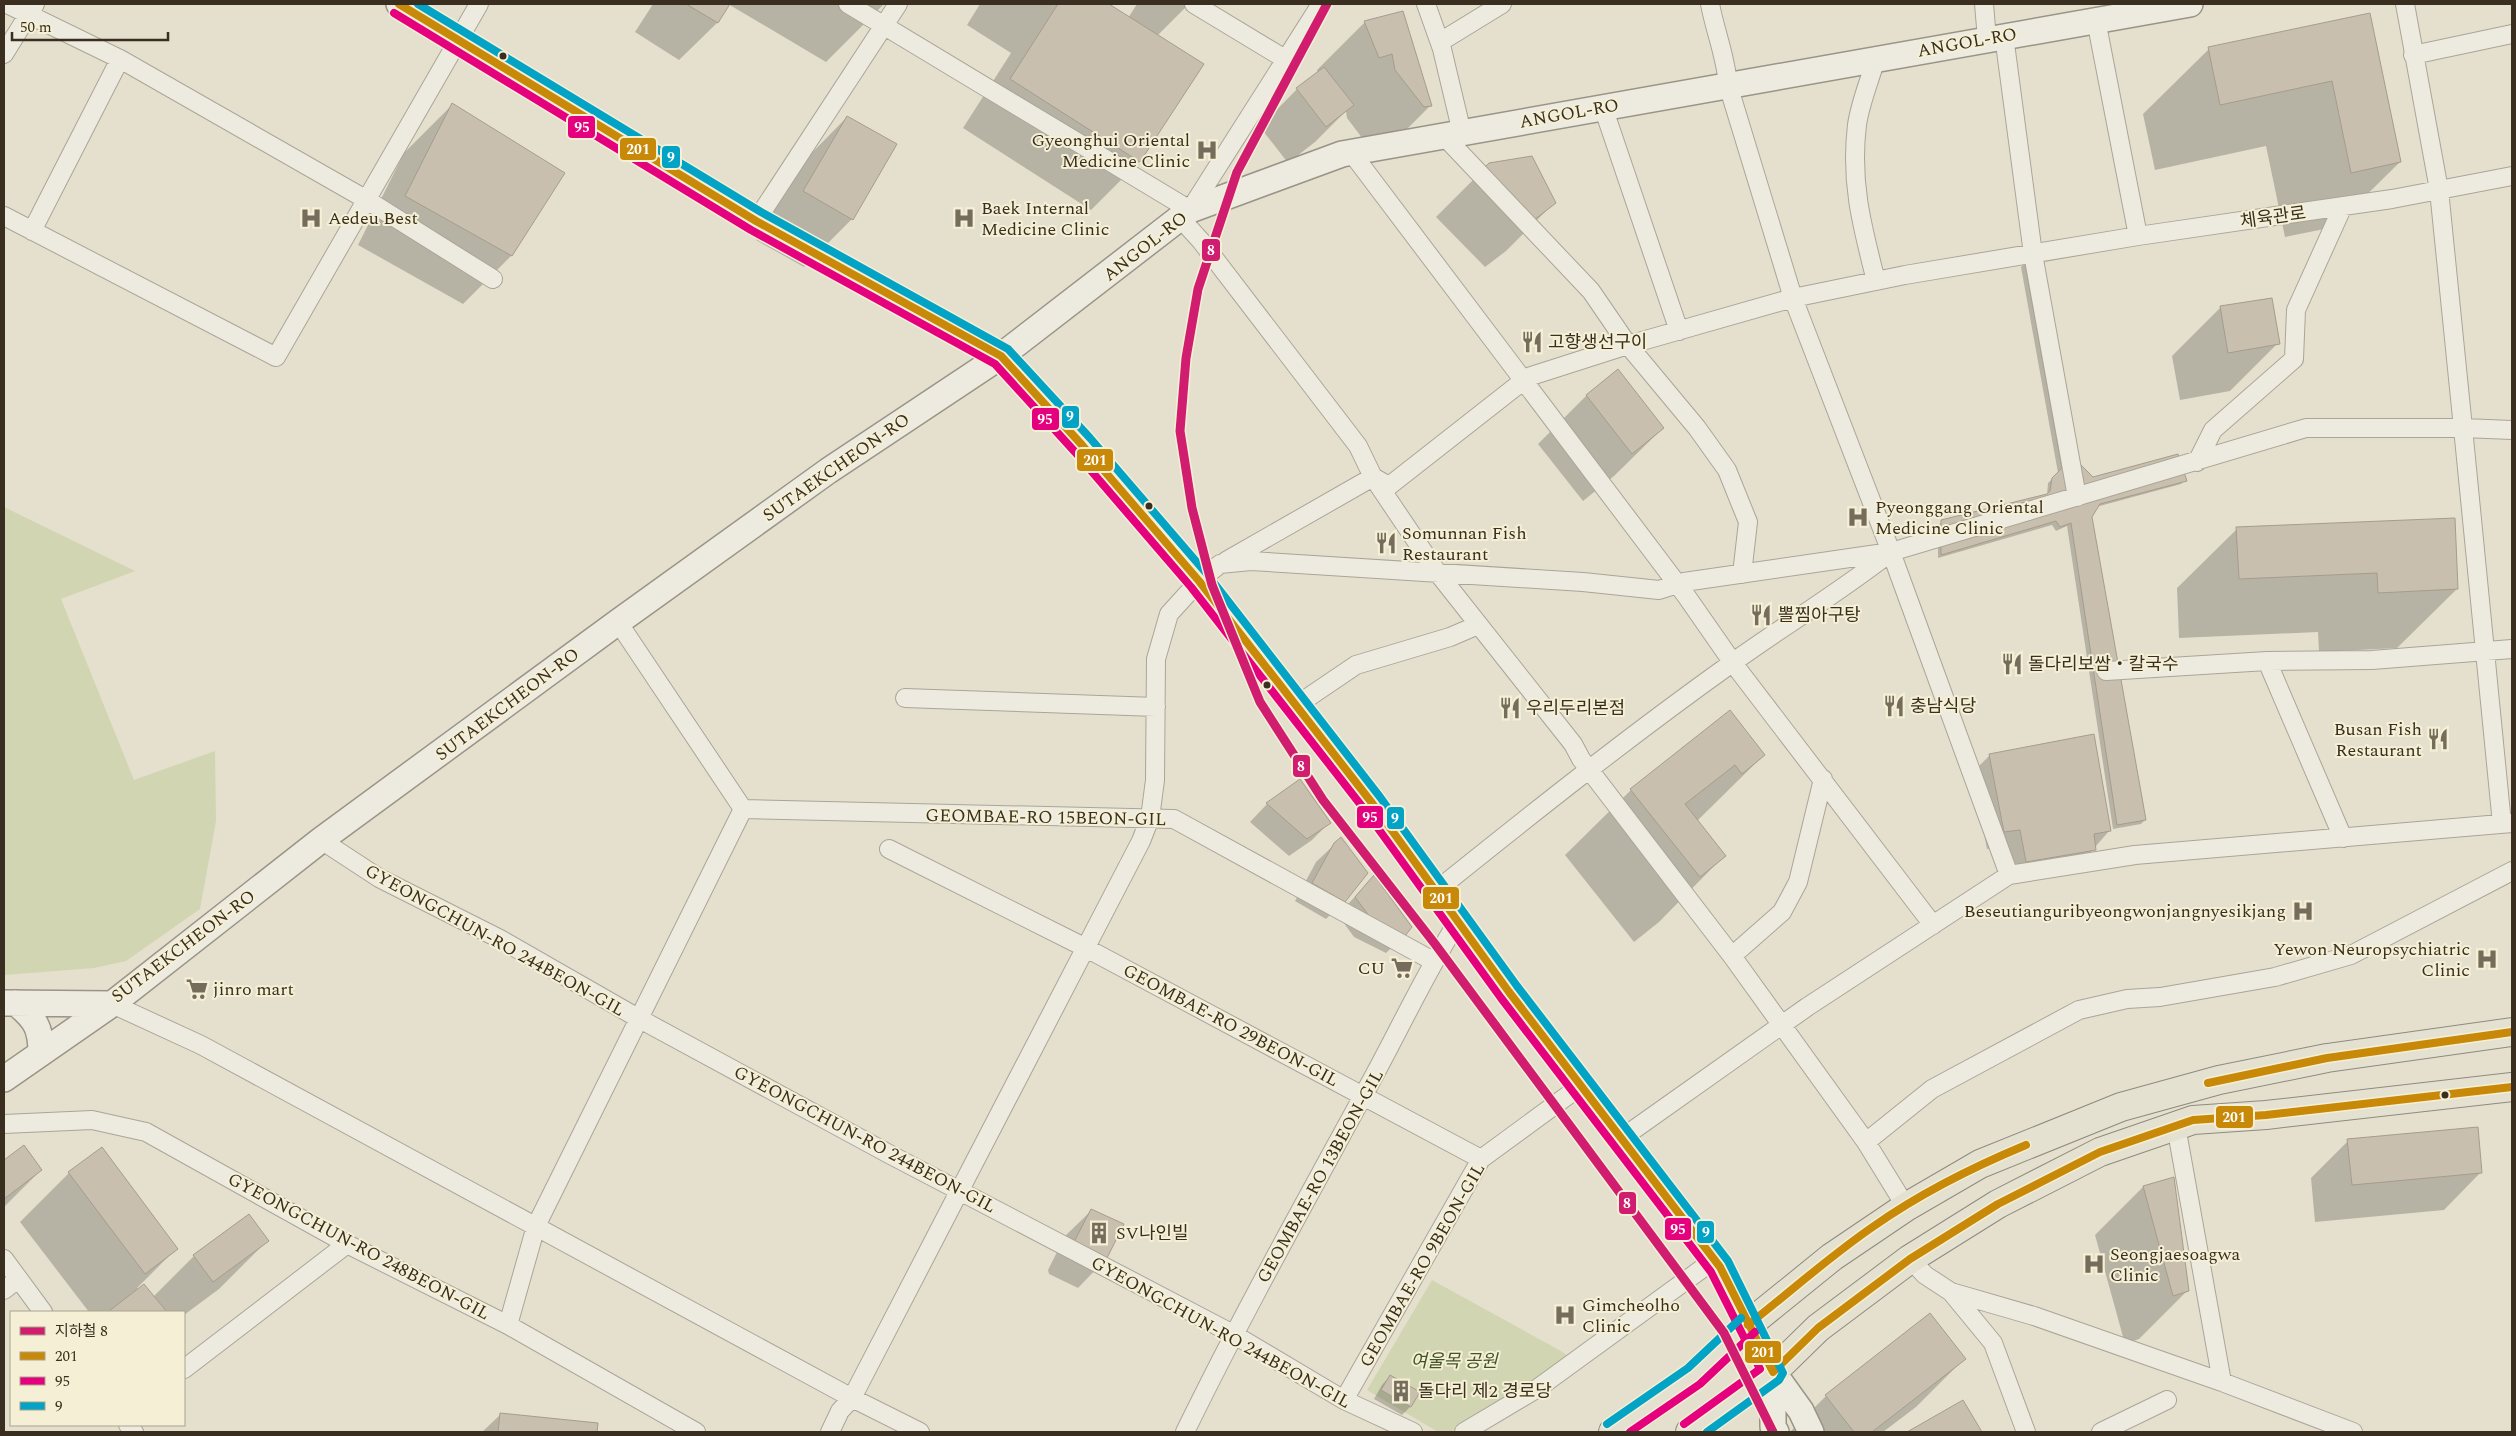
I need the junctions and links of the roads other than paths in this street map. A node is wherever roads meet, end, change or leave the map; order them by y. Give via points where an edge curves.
1 (7, 4) edge
2 (399, 4) edge
3 (479, 4) edge
4 (848, 4) edge
5 (898, 4) edge
6 (1194, 4) edge
7 (1321, 4) edge
8 (1426, 4) edge
9 (1502, 4) edge
10 (1710, 4) edge
11 (1984, 4) edge
12 (2190, 4) edge
13 (2405, 4) edge
14 (32, 9) edge
15 (2096, 20) junction
16 (885, 26) junction
17 (2512, 34) edge
18 (1996, 37) junction
19 (458, 39) junction
20 (1440, 42) junction
21 (4, 54) edge
22 (2413, 55) junction
23 (1876, 58) junction
24 (120, 59) junction
25 (1285, 59) junction
26 (1728, 85) junction
27 (1603, 107) junction
28 (1453, 134) junction
29 (1351, 152) junction
30 (2512, 176) edge
31 (2439, 190) junction
32 (367, 200) junction
33 (2343, 206) junction
34 (1186, 215) junction
35 (4, 216) edge
36 (756, 221) junction
37 (32, 231) junction
38 (2138, 236) junction
39 (2033, 254) junction
40 (493, 279) dead end
41 (1876, 281) junction
42 (1793, 298) junction
43 (1678, 331) junction
44 (1628, 345) junction
45 (1001, 356) junction
46 (1523, 381) junction
47 (2463, 428) junction
48 (2512, 430) edge
49 (2197, 462) junction
50 (1373, 476) junction
51 (2077, 497) junction
52 (1891, 552) junction
53 (1220, 564) junction
54 (1437, 572) junction
55 (1742, 574) junction
56 (1199, 582) junction
57 (1677, 584) junction
58 (618, 622) junction
59 (1478, 625) junction
60 (2512, 649) edge
61 (2484, 652) junction
62 (2267, 661) junction
63 (1733, 663) junction
64 (2106, 671) dead end
65 (905, 698) dead end
66 (1297, 705) junction
67 (1156, 707) junction
68 (1589, 769) junction
69 (1823, 779) junction
70 (743, 809) junction
71 (1150, 818) junction
72 (2507, 823) edge
73 (2343, 838) junction
74 (321, 840) junction
75 (889, 849) dead end
76 (2512, 871) edge
77 (2009, 875) junction
78 (1437, 890) junction
79 (1458, 921) junction
80 (1933, 925) junction
81 (1086, 948) junction
82 (1732, 956) junction
83 (1433, 961) junction
84 (10, 1003) edge
85 (112, 1004) junction
86 (638, 1018) junction
87 (1782, 1025) junction
88 (2512, 1032) edge
89 (41, 1052) junction
90 (4, 1078) edge
91 (1582, 1085) junction
92 (2512, 1087) edge
93 (1364, 1095) junction
94 (4, 1124) edge
95 (2176, 1126) junction
96 (1622, 1138) junction
97 (1866, 1142) junction
98 (1481, 1159) junction
99 (961, 1191) junction
100 (1906, 1207) junction
101 (536, 1226) junction
102 (347, 1244) junction
103 (4, 1259) edge
104 (1910, 1259) junction
105 (1714, 1260) junction
106 (18, 1279) junction
107 (4, 1290) edge
108 (1951, 1292) junction
109 (42, 1311) edge
110 (508, 1325) junction
111 (1748, 1325) junction
112 (1233, 1334) junction
113 (185, 1368) edge
114 (1773, 1372) junction
115 (2222, 1382) junction
116 (852, 1398) junction
117 (1344, 1400) junction
118 (2167, 1400) dead end
119 (696, 1432) edge
120 (830, 1432) edge
121 (920, 1432) edge
122 (1185, 1432) edge
123 (1412, 1432) edge
124 (1464, 1432) edge
125 (1613, 1432) edge
126 (1690, 1432) edge
127 (1776, 1432) edge
128 (1811, 1432) edge
129 (2026, 1432) edge
130 (2101, 1432) edge
131 (2353, 1432) edge

1 - 14 street
2 - 19 street
3 - 19 street
4 - 16 street
5 - 16 street
6 - 25 street
7 - 25 street
8 - 20 street
9 - 20 street
10 - 26 street via 1726,64
11 - 18 street
12 - 15 street, ANGOL-RO
13 - 22 street
14 - 21 street
14 - 24 street
15 - 18 street, ANGOL-RO
15 - 38 street
16 - 34 street
16 - 36 street
17 - 22 street
18 - 23 street, ANGOL-RO
18 - 39 street
19 - 32 street
19 - 36 street
20 - 28 street
22 - 31 street
23 - 26 street, ANGOL-RO
23 - 41 street via 1857,124 1854,179 1860,220
24 - 32 street
24 - 37 street
25 - 34 street
26 - 27 street, ANGOL-RO
26 - 42 street
27 - 28 street, ANGOL-RO
27 - 43 street
28 - 29 street, ANGOL-RO
28 - 44 street via 1591,291
29 - 34 street, ANGOL-RO
29 - 46 street
30 - 31 street, 체육관로
31 - 33 street, 체육관로
31 - 47 street
32 - 37 street via 276,357
32 - 40 street
33 - 38 street, 체육관로
33 - 49 street via 2296,310 2294,359 2213,430
34 - 45 street, ANGOL-RO
34 - 50 street via 1200,241 1358,446
35 - 37 street
36 - 45 street
38 - 39 street, 체육관로
39 - 41 street, 체육관로
39 - 51 street
41 - 42 street, 체육관로
42 - 43 street, 체육관로
42 - 52 street
43 - 44 street, 체육관로
44 - 46 street, 체육관로
44 - 55 street via 1697,428 1727,470 1748,522
45 - 56 street
45 - 58 street, SUTAEKCHEON-RO via 841,462
46 - 50 street, 체육관로 via 1389,486
46 - 57 street
47 - 48 street
47 - 49 street via 2306,428
47 - 61 street
49 - 51 street
50 - 53 street
50 - 54 street
51 - 52 street
52 - 55 street
52 - 63 street via 1850,584
52 - 77 street
53 - 54 street via 1251,561
53 - 56 street
54 - 57 street via 1660,590
54 - 59 street
55 - 57 street
56 - 66 street
56 - 67 street via 1170,614 1156,659
57 - 63 street
58 - 70 street
58 - 74 street, SUTAEKCHEON-RO
59 - 66 street via 1356,665
59 - 68 street via 1573,744
60 - 61 street
61 - 62 street via 2372,660
61 - 72 street
62 - 64 street
62 - 73 street
63 - 68 street
63 - 69 street
65 - 67 street
66 - 78 street
67 - 71 street via 1155,780
68 - 78 street
68 - 82 street
69 - 80 street
69 - 82 street via 1798,882 1782,912
70 - 71 street, GEOMBAE-RO 15BEON-GIL
70 - 86 street
71 - 81 street via 1142,841
71 - 83 street, GEOMBAE-RO 15BEON-GIL via 1174,820
72 - 73 street
73 - 77 street via 2135,855
74 - 85 street, SUTAEKCHEON-RO
74 - 86 street, GYEONGCHUN-RO 244BEON-GIL via 379,878 500,939
75 - 81 street, GEOMBAE-RO 29BEON-GIL
76 - 97 street via 2351,955 2275,977 2160,997 2127,999 2079,1010 1932,1090
77 - 80 street
78 - 79 street
79 - 83 street, GEOMBAE-RO 13BEON-GIL
79 - 91 street
80 - 87 street
81 - 93 street, GEOMBAE-RO 29BEON-GIL
81 - 99 street
82 - 87 street
83 - 93 street, GEOMBAE-RO 13BEON-GIL
84 - 85 street, SUTAEKCHEON-RO
84 - 89 street via 30,1015 39,1028
85 - 89 street
85 - 101 street via 201,1045
86 - 99 street, GYEONGCHUN-RO 244BEON-GIL
86 - 101 street
87 - 96 street
87 - 97 street
88 - 100 main road via 2327,1058 2121,1107 1980,1164
89 - 90 street
91 - 96 street
91 - 98 street, GEOMBAE-RO 9BEON-GIL
92 - 95 main road via 2266,1115 2193,1120
93 - 98 street, GEOMBAE-RO 29BEON-GIL
93 - 112 street, GEOMBAE-RO 13BEON-GIL
94 - 102 street, GYEONGCHUN-RO 248BEON-GIL via 92,1120 146,1132
95 - 104 main road via 2091,1156 1998,1204
95 - 115 street
96 - 105 street
97 - 100 street
98 - 117 street, GEOMBAE-RO 9BEON-GIL
99 - 112 street, GYEONGCHUN-RO 244BEON-GIL
99 - 116 street
100 - 111 main road via 1832,1257
101 - 110 street
101 - 116 street
102 - 110 street, GYEONGCHUN-RO 248BEON-GIL
102 - 113 street
103 - 106 street
104 - 108 street via 1925,1275
104 - 114 main road via 1818,1328
105 - 111 street
105 - 124 street via 1538,1388
106 - 107 street
106 - 109 street
108 - 115 street via 2034,1316
108 - 129 street via 1993,1343
110 - 119 street, GYEONGCHUN-RO 248BEON-GIL
111 - 114 street
111 - 125 main road via 1694,1376
112 - 117 street, GYEONGCHUN-RO 244BEON-GIL
112 - 122 street, GEOMBAE-RO 13BEON-GIL
114 - 126 main road
114 - 127 street via 1773,1426
114 - 128 street via 1801,1411
115 - 131 street
116 - 120 street via 840,1411
116 - 121 street
117 - 123 street, GYEONGCHUN-RO 244BEON-GIL
118 - 130 street

